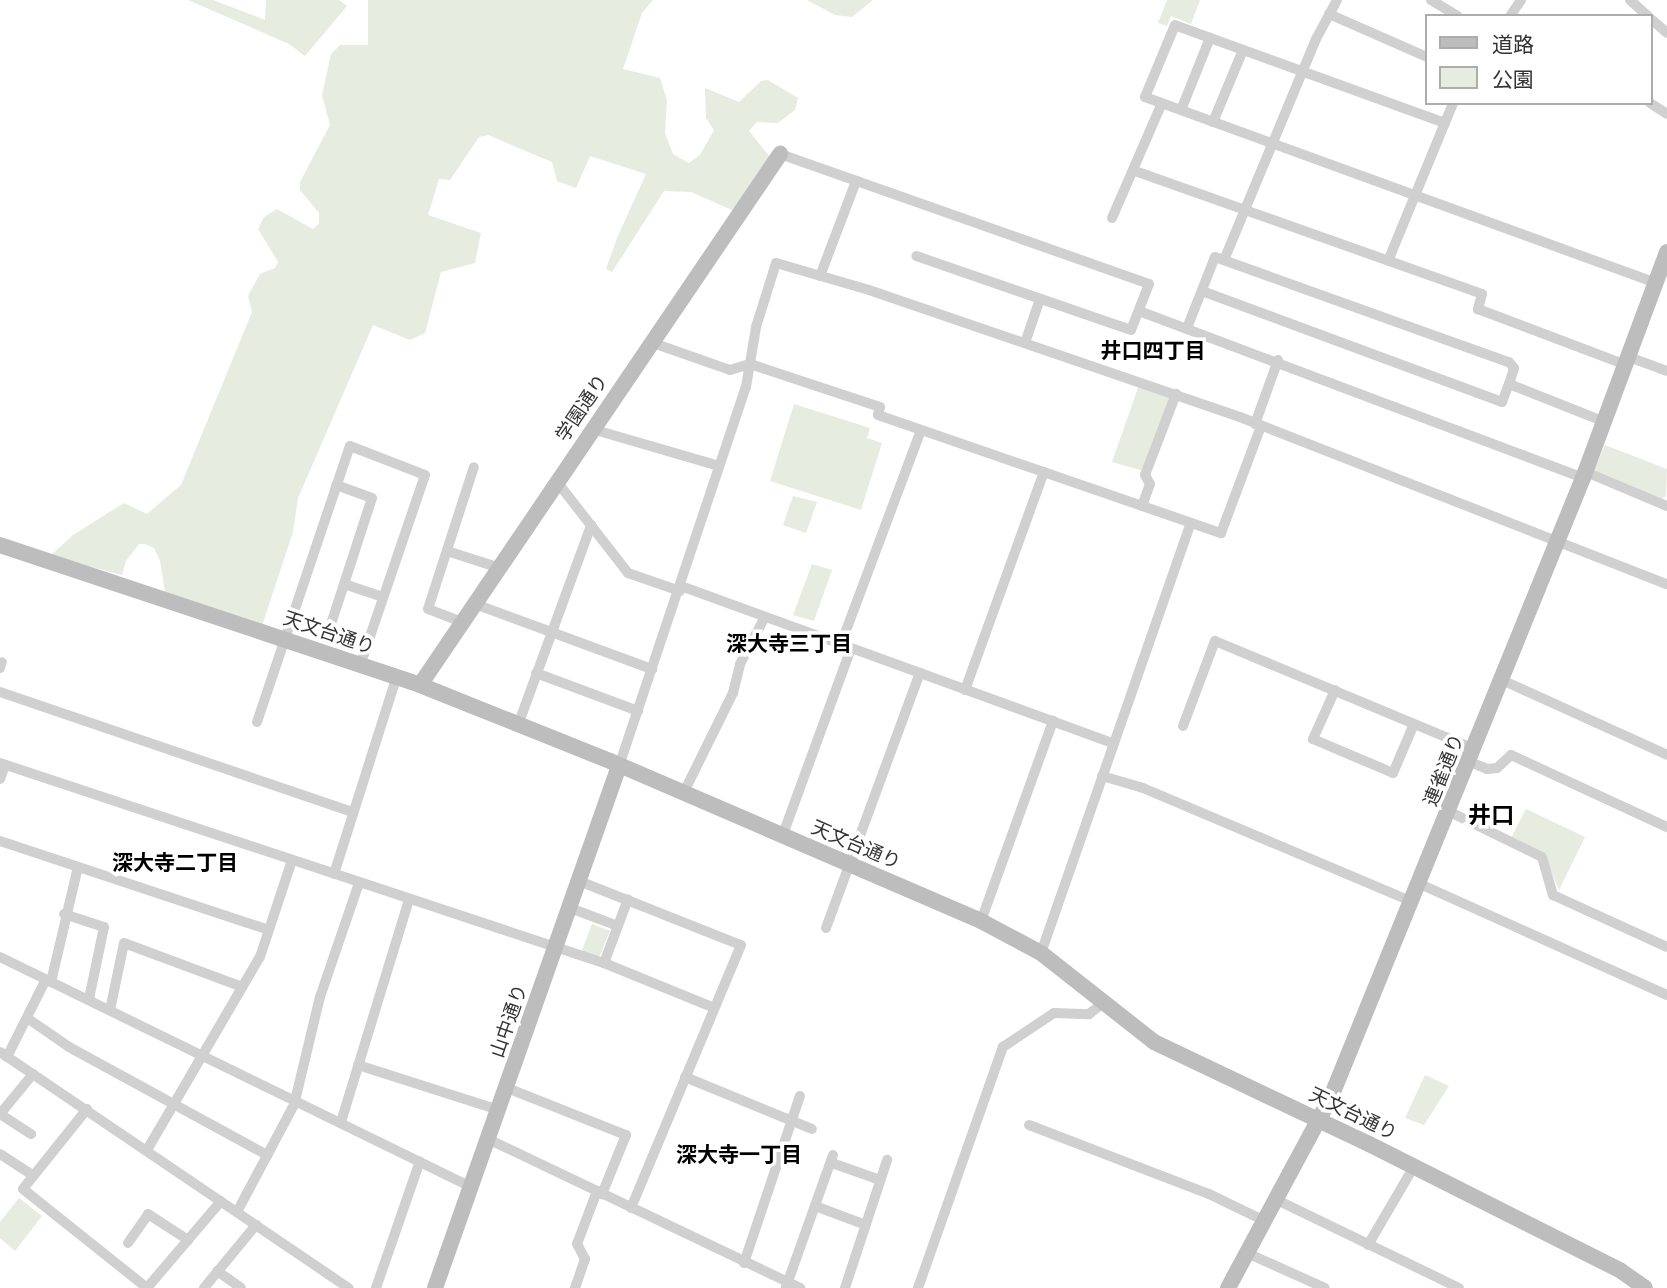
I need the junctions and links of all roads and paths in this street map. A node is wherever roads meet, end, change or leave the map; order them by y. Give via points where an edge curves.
1 (1338, 0) edge
2 (1431, 0) edge
3 (1630, 0) edge
4 (1455, 14) edge
5 (1646, 14) edge
6 (1329, 15) junction
7 (1653, 21) edge
8 (1667, 33) edge
9 (1210, 38) junction
10 (1243, 50) junction
11 (1426, 57) edge
12 (1302, 72) junction
13 (1162, 103) junction
14 (1452, 105) edge
15 (1181, 110) junction
16 (1213, 122) junction
17 (1445, 123) junction
18 (1273, 144) junction
19 (780, 154) joint
20 (1135, 171) junction
21 (856, 181) junction
22 (1415, 195) junction
23 (1246, 210) junction
24 (1112, 218) dead end
25 (1667, 252) edge
26 (916, 256) dead end
27 (1224, 260) junction
28 (1388, 261) junction
29 (820, 275) junction
30 (1656, 283) junction
31 (1202, 291) junction
32 (1040, 299) junction
33 (1139, 311) junction
34 (1187, 328) junction
35 (653, 343) junction
36 (1025, 343) junction
37 (1278, 360) junction
38 (1627, 361) junction
39 (750, 364) junction
40 (1667, 372) edge
41 (1509, 384) junction
42 (1176, 394) junction
43 (1605, 422) junction
44 (1258, 425) junction
45 (592, 429) junction
46 (921, 430) junction
47 (719, 466) junction
48 (474, 467) dead end
49 (1044, 472) junction
50 (1584, 475) junction
51 (558, 483) junction
52 (336, 485) junction
53 (1143, 506) junction
54 (1667, 506) edge
55 (1191, 523) junction
56 (591, 525) junction
57 (1557, 543) junction
58 (0, 545) edge
59 (447, 551) junction
60 (499, 568) junction
61 (344, 584) junction
62 (1667, 584) edge
63 (680, 589) junction
64 (383, 597) junction
65 (475, 604) junction
66 (765, 617) junction
67 (332, 621) dead end
68 (463, 622) junction
69 (551, 632) junction
70 (282, 639) junction
71 (846, 646) junction
72 (360, 666) junction
73 (652, 669) junction
74 (536, 673) junction
75 (920, 673) junction
76 (396, 678) junction
77 (1502, 680) junction
78 (420, 685) junction
79 (965, 690) junction
80 (1335, 690) junction
81 (0, 692) edge
82 (638, 711) junction
83 (257, 722) dead end
84 (1053, 722) junction
85 (1414, 724) junction
86 (517, 725) junction
87 (1183, 726) dead end
88 (1113, 743) junction
89 (1667, 755) edge
90 (1472, 756) junction
91 (2, 764) edge
92 (619, 766) junction
93 (1102, 776) junction
94 (0, 779) edge
95 (683, 794) junction
96 (353, 812) junction
97 (1450, 812) junction
98 (1667, 827) edge
99 (782, 837) junction
100 (0, 841) edge
101 (292, 860) junction
102 (852, 866) junction
103 (78, 867) junction
104 (334, 874) junction
105 (579, 881) junction
106 (359, 883) junction
107 (1420, 884) junction
108 (628, 899) junction
109 (409, 900) junction
110 (1413, 902) junction
111 (570, 908) junction
112 (64, 914) junction
113 (981, 921) junction
114 (618, 926) junction
115 (826, 928) dead end
116 (269, 930) junction
117 (1667, 947) edge
118 (556, 948) junction
119 (1041, 953) junction
120 (0, 957) edge
121 (604, 963) junction
122 (49, 981) junction
123 (242, 987) junction
124 (1667, 995) edge
125 (89, 999) junction
126 (1103, 1003) junction
127 (714, 1008) junction
128 (110, 1010) junction
129 (27, 1018) junction
130 (4, 1054) edge
131 (203, 1054) junction
132 (358, 1065) junction
133 (33, 1074) junction
134 (685, 1077) junction
135 (507, 1088) junction
136 (800, 1096) dead end
137 (295, 1099) junction
138 (173, 1103) junction
139 (87, 1110) junction
140 (499, 1110) junction
141 (0, 1114) edge
142 (1320, 1121) junction
143 (341, 1122) junction
144 (792, 1122) junction
145 (1029, 1125) dead end
146 (812, 1129) dead end
147 (31, 1134) dead end
148 (488, 1139) junction
149 (148, 1150) junction
150 (0, 1154) edge
151 (267, 1155) junction
152 (887, 1160) dead end
153 (420, 1161) junction
154 (1413, 1168) junction
155 (34, 1176) junction
156 (880, 1180) junction
157 (469, 1186) junction
158 (600, 1193) junction
159 (1277, 1200) junction
160 (220, 1201) junction
161 (815, 1206) junction
162 (631, 1208) junction
163 (237, 1212) junction
164 (1265, 1221) junction
165 (256, 1225) junction
166 (866, 1225) junction
167 (188, 1240) junction
168 (128, 1242) dead end
169 (1368, 1245) junction
170 (1248, 1253) junction
171 (744, 1263) junction
172 (217, 1271) junction
173 (787, 1285) edge
174 (147, 1288) edge
175 (204, 1288) edge
176 (242, 1288) edge
177 (349, 1288) edge
178 (376, 1288) edge
179 (435, 1288) edge
180 (575, 1288) edge
181 (800, 1288) edge
182 (845, 1288) edge
183 (918, 1288) edge
184 (1228, 1288) edge
185 (1325, 1288) edge
186 (1458, 1288) edge
187 (1645, 1288) edge

1 - 6 street
2 - 4 street
3 - 5 street
6 - 11 street
6 - 12 street
7 - 8 street
9 - 10 street
9 - 13 street via 1175,25 1145,97
9 - 15 street
10 - 12 street
10 - 16 street
12 - 17 street
12 - 18 street
13 - 15 street
13 - 20 street
14 - 17 street
15 - 16 street
16 - 18 street
17 - 22 street
18 - 22 street
18 - 23 street
19 - 21 street
19 - 35 main road, 学園通り
20 - 23 street
20 - 24 street
21 - 29 street
21 - 33 street via 1149,284
22 - 28 street
22 - 30 street
23 - 27 street
23 - 28 street
25 - 30 main road, 連雀通り
26 - 32 street
27 - 31 street via 1215,257
27 - 41 street via 1509,362 1514,368
28 - 38 street via 1482,295 1478,309
29 - 36 street
29 - 39 street via 776,263 755,327
30 - 38 main road, 連雀通り
31 - 34 street
31 - 41 street via 1502,402
32 - 33 street via 1131,330
32 - 36 street
33 - 34 street
34 - 37 street
35 - 39 street via 730,370
35 - 45 main road, 学園通り
36 - 42 street
37 - 44 street
37 - 50 street
38 - 40 street
38 - 43 main road, 連雀通り
39 - 46 street via 880,407 878,415
39 - 47 street
41 - 43 street
42 - 44 street
42 - 53 street via 1145,475 1150,484
43 - 50 main road, 連雀通り
44 - 55 street via 1221,533
44 - 57 street
45 - 47 street
45 - 51 main road, 学園通り
46 - 49 street
46 - 71 street
47 - 63 street
48 - 59 street
49 - 53 street
49 - 79 street
50 - 54 street
50 - 57 main road, 連雀通り
51 - 56 street
51 - 60 main road, 学園通り
52 - 61 street via 372,498
52 - 64 street via 350,446 424,471
52 - 70 street
53 - 55 street
55 - 88 street
56 - 63 street via 628,573
56 - 69 street
57 - 62 street via 1565,542
57 - 77 main road, 連雀通り
58 - 70 main road, 天文台通り
59 - 60 street
59 - 68 street via 428,610
60 - 65 main road, 学園通り
61 - 64 street
61 - 67 street
63 - 66 street
63 - 73 street
64 - 72 street
65 - 68 main road, 学園通り
65 - 69 street
66 - 71 street
66 - 95 street
68 - 78 main road, 学園通り
69 - 73 street
69 - 74 street
70 - 72 main road, 天文台通り
70 - 83 street
71 - 75 street
71 - 99 street
72 - 76 main road, 天文台通り
73 - 82 street
74 - 82 street
74 - 86 street
75 - 79 street
75 - 102 street
76 - 78 main road, 天文台通り
76 - 96 street
77 - 89 street
77 - 90 main road, 連雀通り
78 - 86 main road, 天文台通り
79 - 84 street
80 - 85 street
80 - 85 street via 1313,739 1393,773
80 - 87 street via 1215,641
81 - 96 street
82 - 92 street
84 - 88 street
84 - 113 street
85 - 90 street
86 - 92 main road, 天文台通り
88 - 93 street
90 - 97 main road, 連雀通り
90 - 98 street via 1486,769 1497,768 1511,755
91 - 94 street
91 - 101 street
92 - 95 main road, 天文台通り
92 - 105 main road, 山中通り
93 - 110 street via 1143,788
93 - 119 street
95 - 99 main road, 天文台通り
96 - 104 street
97 - 107 main road, 連雀通り
97 - 117 street via 1542,857 1553,895
99 - 102 main road, 天文台通り
100 - 103 street
101 - 104 street
101 - 116 street
102 - 113 main road, 天文台通り
102 - 115 street
103 - 112 street
103 - 116 street
104 - 106 street
105 - 108 street
105 - 111 main road, 山中通り
106 - 109 street
106 - 137 street via 320,997
107 - 110 main road, 連雀通り
107 - 124 street
108 - 114 street
108 - 127 street via 741,944
109 - 118 street
109 - 132 street
110 - 142 main road, 連雀通り
111 - 114 street
111 - 118 main road, 山中通り
112 - 122 street
112 - 125 street via 104,927
113 - 119 main road, 天文台通り
114 - 121 street
116 - 123 street
118 - 121 street
118 - 135 main road, 山中通り
119 - 126 main road, 天文台通り
120 - 122 street
121 - 127 street
122 - 125 street
122 - 129 street
123 - 128 street via 124,943
123 - 131 street
125 - 128 street
126 - 142 main road, 天文台通り via 1154,1042
126 - 183 street via 1089,1014 1054,1013 1003,1047
127 - 134 street
128 - 131 street
129 - 130 street
129 - 138 street
130 - 133 street
131 - 137 street
131 - 138 street
132 - 140 street
132 - 143 street
133 - 139 street
133 - 141 street
134 - 144 street
134 - 162 street
135 - 140 main road, 山中通り
135 - 158 street via 626,1135
136 - 144 street
137 - 143 street
137 - 151 street
138 - 149 street
138 - 151 street
139 - 149 street
139 - 155 street
140 - 148 main road, 山中通り
141 - 147 street
142 - 154 main road, 天文台通り
142 - 159 main road, 連雀通り
143 - 153 street
144 - 146 street
144 - 171 street
145 - 164 street via 1209,1194
148 - 157 main road, 山中通り
148 - 158 street
149 - 160 street
150 - 155 street
151 - 163 street
152 - 156 street
153 - 157 street
153 - 178 street
154 - 169 street
154 - 187 main road, 天文台通り via 1617,1269
155 - 174 street via 23,1189
156 - 161 street via 832,1159
156 - 166 street
157 - 179 main road, 山中通り
158 - 162 street
158 - 180 street via 577,1244 584,1259
159 - 164 main road, 連雀通り
159 - 169 street
160 - 163 street
160 - 167 street
161 - 166 street
161 - 173 street
162 - 171 street
163 - 165 street
164 - 170 main road, 連雀通り
165 - 172 street
165 - 177 street
166 - 182 street
167 - 168 street via 148,1214
167 - 174 street
169 - 186 street
170 - 184 main road, 連雀通り
170 - 185 street
171 - 173 street
172 - 175 street
172 - 176 street
173 - 181 street

